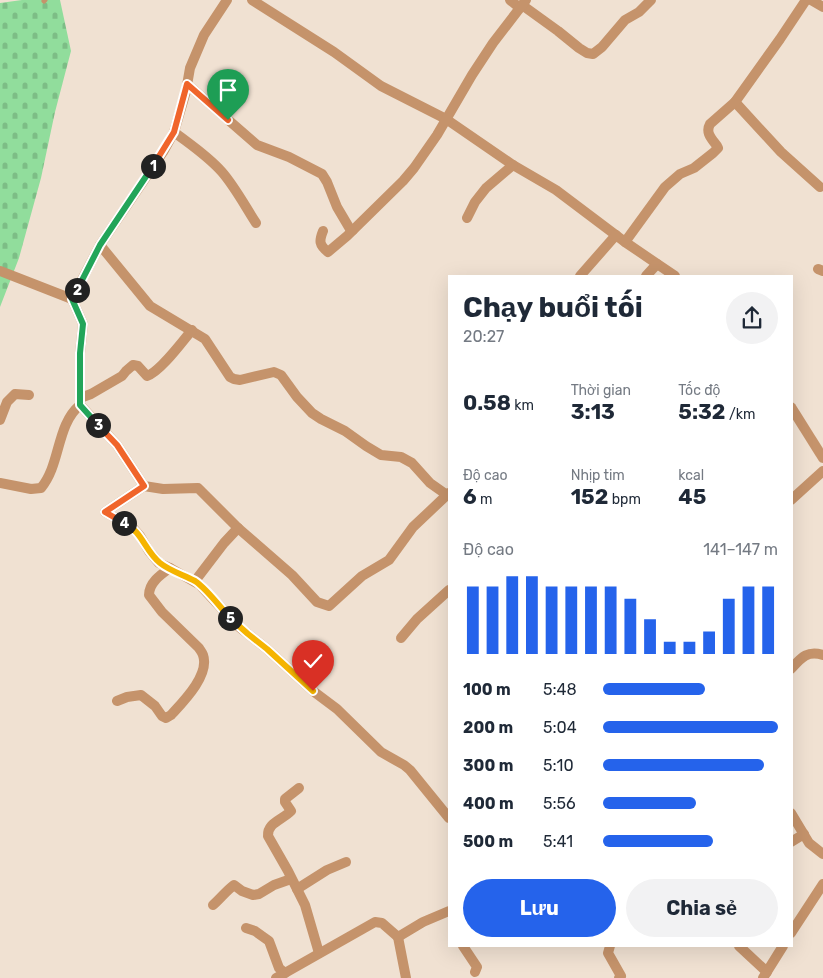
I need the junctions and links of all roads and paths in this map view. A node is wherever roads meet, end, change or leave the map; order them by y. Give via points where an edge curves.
1 (228, 0) edge
2 (252, 0) edge
3 (510, 0) edge
4 (651, 0) edge
5 (806, 0) edge
6 (811, 0) edge
7 (523, 4) edge
8 (823, 7) edge
9 (187, 84) junction
10 (735, 102) junction
11 (446, 119) junction
12 (174, 132) junction
13 (513, 165) junction
14 (820, 187) dead end
15 (467, 218) dead end
16 (256, 223) dead end
17 (353, 230) junction
18 (323, 231) dead end
19 (616, 236) junction
20 (625, 242) junction
21 (100, 245) junction
22 (658, 264) junction
23 (0, 271) edge
24 (581, 275) edge
25 (647, 275) edge
26 (674, 275) edge
27 (72, 299) junction
28 (192, 330) junction
29 (29, 395) dead end
30 (80, 402) junction
31 (793, 410) edge
32 (0, 420) edge
33 (823, 458) edge
34 (823, 471) edge
35 (0, 483) edge
36 (144, 486) junction
37 (448, 494) edge
38 (793, 498) edge
39 (238, 528) junction
40 (170, 568) junction
41 (195, 581) junction
42 (448, 591) edge
43 (401, 638) dead end
44 (823, 655) edge
45 (793, 668) edge
46 (117, 701) dead end
47 (299, 788) dead end
48 (793, 816) edge
49 (448, 817) edge
50 (804, 834) junction
51 (793, 841) edge
52 (823, 854) edge
53 (346, 862) dead end
54 (292, 879) junction
55 (823, 884) edge
56 (297, 889) junction
57 (213, 905) dead end
58 (448, 911) edge
59 (246, 928) dead end
60 (793, 930) edge
61 (398, 937) junction
62 (464, 947) edge
63 (610, 947) edge
64 (740, 947) edge
65 (782, 947) edge
66 (320, 953) junction
67 (475, 972) dead end
68 (765, 975) edge
69 (281, 976) edge
70 (406, 978) edge
71 (619, 978) edge

1 - 9 street via 204,35
2 - 11 street via 381,86
3 - 7 street
4 - 7 street via 625,20 593,54 579,48
5 - 10 street
6 - 8 street
7 - 11 street via 493,43
9 - 12 street
9 - 17 street via 257,145 322,174 337,207
10 - 14 street via 781,152
10 - 20 street via 708,128 718,148 664,187
11 - 13 street
11 - 17 street via 414,168
12 - 16 street via 223,173
12 - 21 street
13 - 15 street via 486,188
13 - 19 street via 556,190
17 - 18 street via 328,252 319,239
19 - 20 street
19 - 24 street
20 - 22 street
21 - 27 street
21 - 28 street via 150,306
22 - 25 street
22 - 26 street
23 - 27 street
27 - 30 street via 83,324
28 - 30 street via 151,374 147,376 133,365 122,376
28 - 37 street via 206,339 234,379 274,372 281,375 312,413 381,455 401,457 412,463 430,482
29 - 32 street via 15,394 7,402
30 - 35 street via 66,425 51,471 41,488
30 - 36 street via 117,445
31 - 33 street
34 - 38 street
36 - 39 street via 198,488
36 - 40 street via 105,512 133,528 160,562
37 - 39 street via 413,528 389,560 362,576 329,606 317,602 292,575
39 - 41 street
40 - 41 street
40 - 46 street via 151,585 149,595 199,648 204,666 193,691 166,718 141,695
41 - 49 street via 238,626 337,709 381,752 410,770
42 - 43 street
44 - 45 street via 814,652 801,658
47 - 54 street via 285,799 291,810 270,826 268,832
48 - 50 street
50 - 51 street
50 - 52 street via 809,843
53 - 56 street
54 - 56 street
54 - 57 street via 259,894 242,891 234,885
55 - 60 street
56 - 66 street
58 - 61 street
59 - 69 street via 269,941
61 - 66 street via 376,922
61 - 70 street
62 - 67 street via 477,967
63 - 71 street via 608,953 621,976
64 - 68 street
65 - 68 street
66 - 69 street

